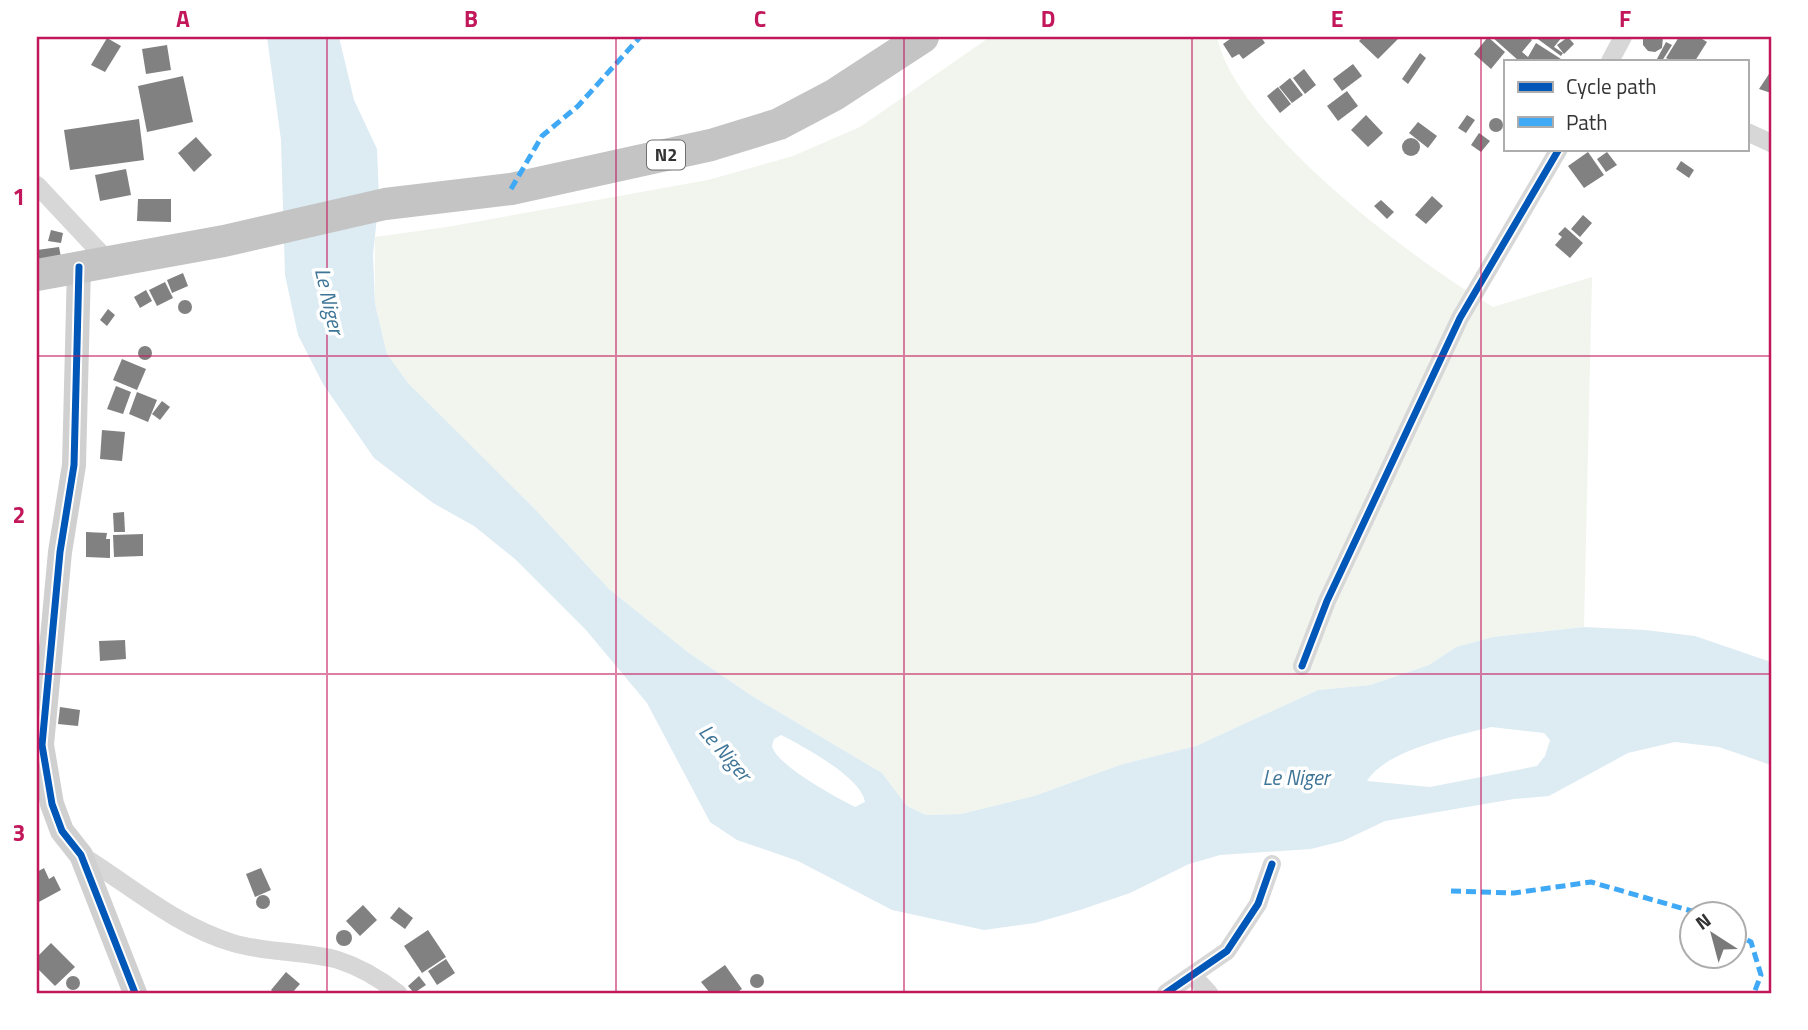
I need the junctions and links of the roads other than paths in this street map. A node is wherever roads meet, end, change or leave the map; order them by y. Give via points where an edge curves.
1 (923, 37) edge
2 (1623, 37) edge
3 (1611, 60) edge
4 (1748, 132) edge
5 (1771, 143) edge
6 (1558, 150) edge
7 (37, 185) edge
8 (94, 265) junction
9 (37, 275) edge
10 (1302, 666) dead end
11 (81, 855) junction
12 (1272, 864) dead end
13 (1193, 976) junction
14 (135, 993) edge
15 (398, 993) edge
16 (1166, 993) edge
17 (1209, 993) edge

1 - 8 highway, N2 via 779,124 723,142 511,189 385,204
2 - 3 street
4 - 5 street
6 - 10 street via 1460,318 1327,601
7 - 8 street
8 - 9 highway, N2
8 - 11 street via 42,745 51,804 62,831
11 - 14 street
11 - 15 street via 176,919 231,942 336,960 376,976
12 - 13 street via 1258,904 1227,951
13 - 16 street
13 - 17 street

